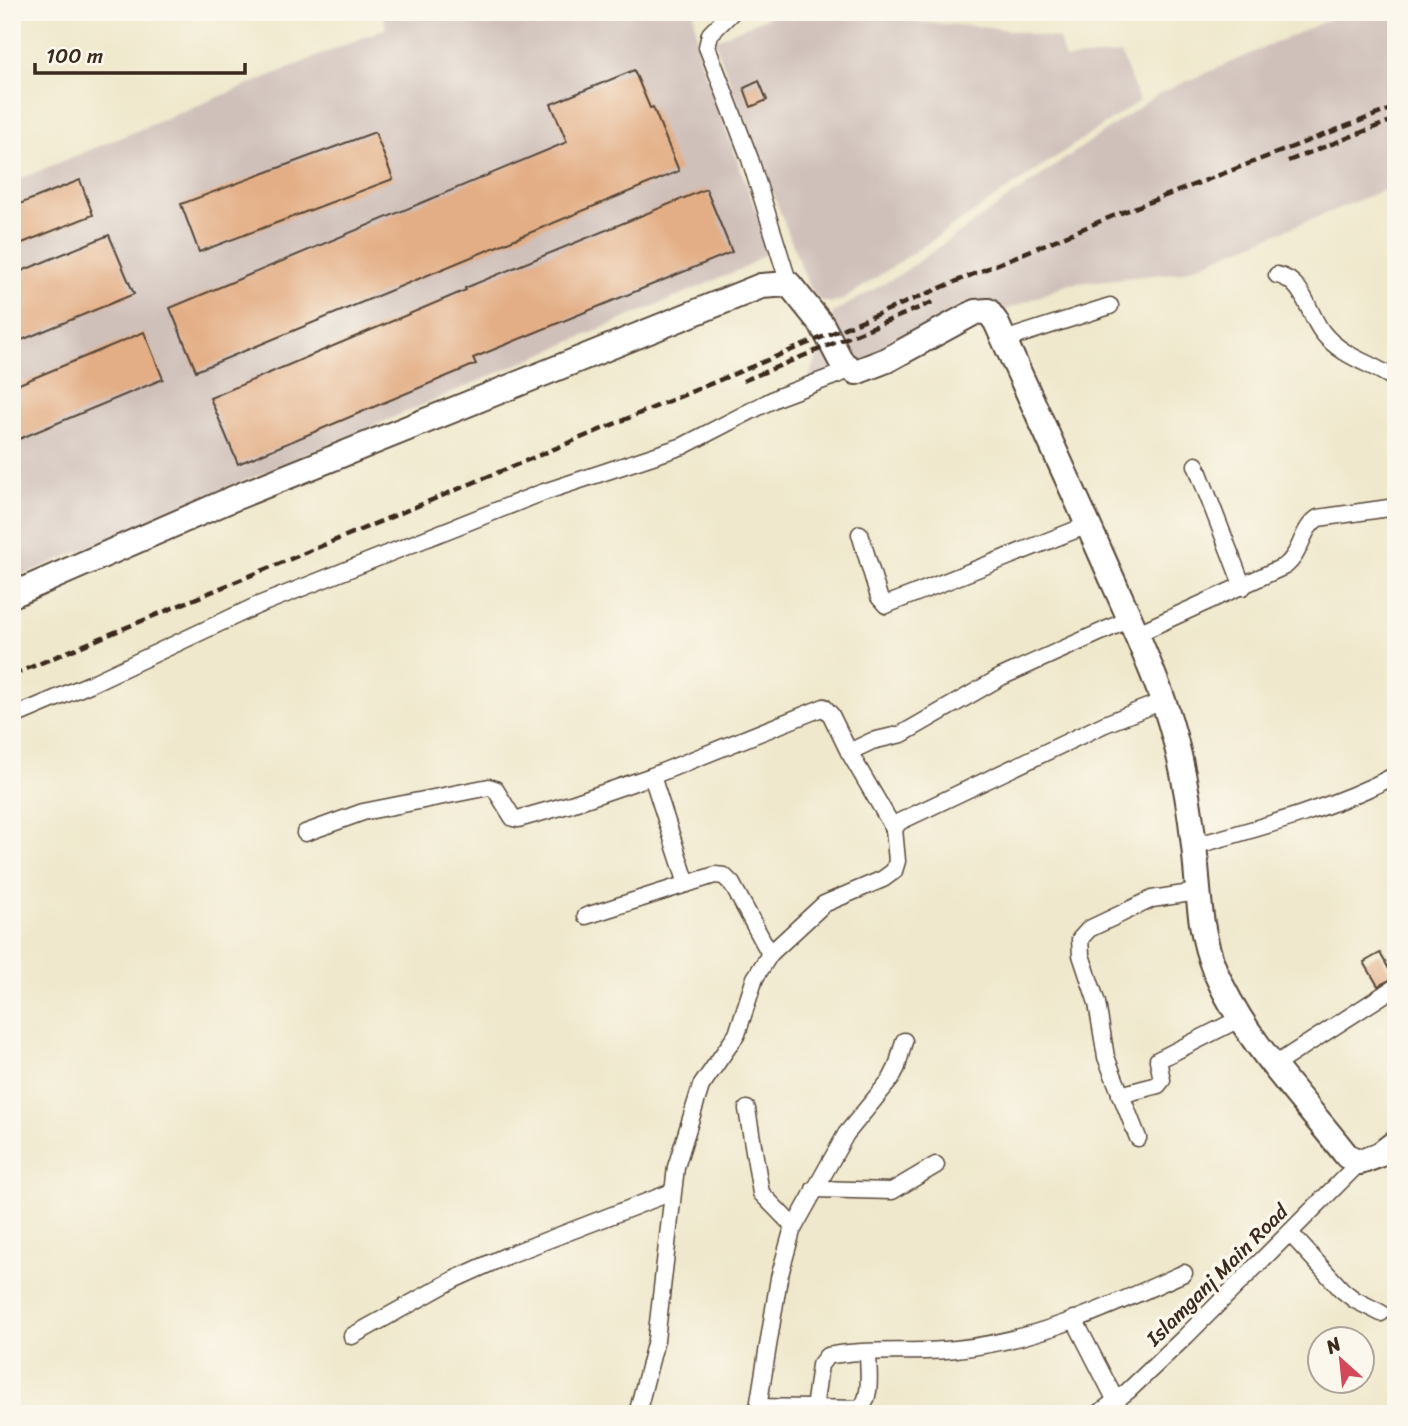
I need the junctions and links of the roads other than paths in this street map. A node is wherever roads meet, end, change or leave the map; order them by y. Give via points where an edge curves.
1 (732, 12) edge
2 (1277, 275) dead end
3 (789, 284) junction
4 (1110, 306) dead end
5 (1004, 340) junction
6 (850, 370) junction
7 (1396, 380) edge
8 (1196, 465) dead end
9 (1396, 508) edge
10 (1088, 525) junction
11 (860, 534) dead end
12 (1243, 587) junction
13 (12, 595) edge
14 (1133, 626) junction
15 (1163, 701) junction
16 (12, 717) edge
17 (849, 752) junction
18 (1396, 775) edge
19 (652, 776) junction
20 (894, 829) junction
21 (305, 834) dead end
22 (1194, 846) junction
23 (687, 884) junction
24 (1197, 892) junction
25 (586, 916) dead end
26 (770, 954) junction
27 (1394, 988) dead end
28 (1241, 1018) junction
29 (904, 1041) dead end
30 (1273, 1066) junction
31 (1120, 1095) junction
32 (747, 1109) dead end
33 (1138, 1138) dead end
34 (1396, 1142) edge
35 (1360, 1162) junction
36 (936, 1165) dead end
37 (814, 1189) junction
38 (672, 1192) junction
39 (794, 1227) junction
40 (1290, 1233) junction
41 (1184, 1273) dead end
42 (1381, 1313) dead end
43 (1074, 1319) junction
44 (352, 1336) dead end
45 (868, 1353) junction
46 (1116, 1401) junction
47 (814, 1409) junction
48 (757, 1410) edge
49 (637, 1414) edge
50 (1098, 1414) edge

1 - 3 street via 710,34 707,47 750,159
2 - 7 street via 1298,287 1320,329 1335,345
3 - 6 main road
3 - 13 main road via 750,290 239,496
4 - 5 street
5 - 6 main road via 992,315 983,310 887,360 864,370
5 - 10 main road
6 - 16 street via 778,397 683,446 541,493 256,606
8 - 12 street
9 - 12 street via 1318,518 1290,562
10 - 11 street via 886,606 879,597
10 - 14 main road
12 - 14 street
14 - 15 main road
14 - 17 street via 984,685 902,734
15 - 20 street via 904,819
15 - 22 main road via 1176,741
17 - 19 street via 829,710 821,707
17 - 20 street
18 - 22 street via 1317,808
19 - 21 street via 515,820 489,787 363,812
19 - 23 street
20 - 26 street via 894,871 824,904
22 - 24 main road
23 - 25 street
23 - 26 street via 715,876 727,878
24 - 28 main road via 1215,970
24 - 31 street via 1152,899 1089,929 1080,939 1106,1057
26 - 38 street via 755,978 737,1034 701,1086 680,1149
27 - 30 street
28 - 30 main road
28 - 31 street via 1158,1060 1160,1083
29 - 37 street via 891,1079 851,1126
30 - 35 main road via 1347,1156
31 - 33 street
32 - 39 street via 761,1193
34 - 35 main road
35 - 40 street, Islamganj Main Road
36 - 37 street via 892,1191
37 - 39 street
38 - 44 street via 506,1256
38 - 49 street via 656,1340
39 - 48 street via 779,1278
40 - 42 street via 1342,1290
40 - 46 street, Islamganj Main Road
41 - 43 street
43 - 45 street via 1042,1331 958,1349
43 - 46 street
45 - 47 street via 824,1357
45 - 47 street via 867,1395 862,1407
46 - 50 street, Islamganj Main Road
47 - 48 street

